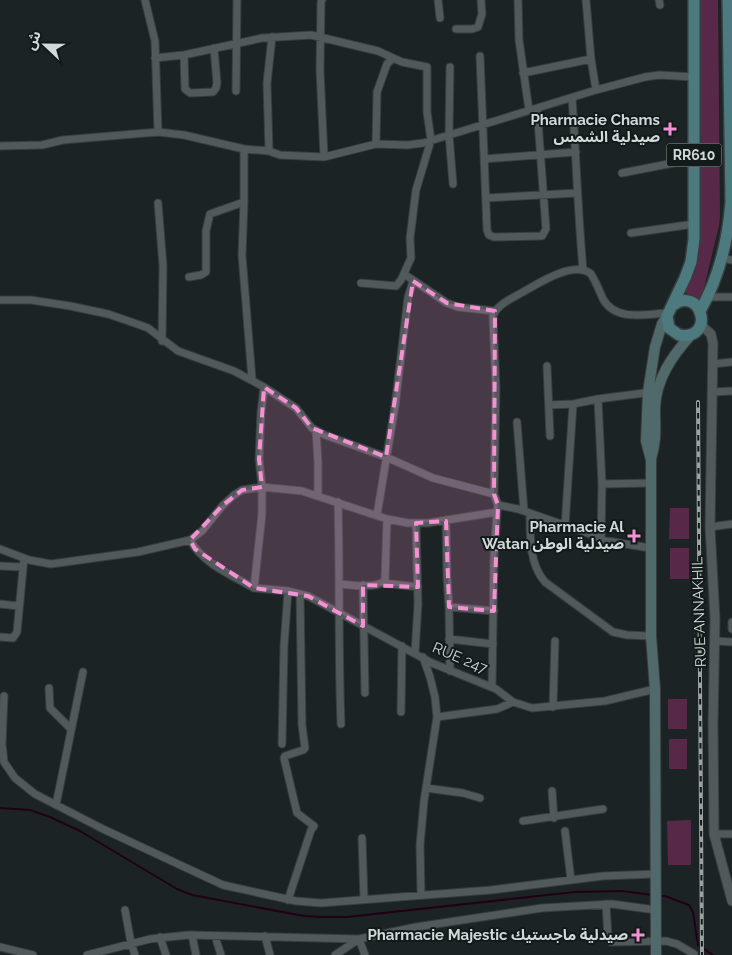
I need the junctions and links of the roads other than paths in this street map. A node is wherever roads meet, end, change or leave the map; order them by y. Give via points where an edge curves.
1 (145, 0) edge
2 (237, 0) edge
3 (322, 0) edge
4 (438, 0) edge
5 (481, 0) edge
6 (518, 0) edge
7 (586, 0) edge
8 (694, 0) edge
9 (729, 4) edge
10 (440, 18) dead end
11 (456, 29) dead end
12 (320, 36) junction
13 (272, 37) junction
14 (236, 43) junction
15 (214, 48) junction
16 (184, 55) junction
17 (480, 56) dead end
18 (155, 58) junction
19 (393, 58) junction
20 (591, 59) junction
21 (450, 66) dead end
22 (523, 73) junction
23 (694, 77) junction
24 (730, 83) edge
25 (596, 90) junction
26 (236, 91) dead end
27 (572, 98) junction
28 (537, 108) junction
29 (529, 110) junction
30 (482, 125) junction
31 (158, 132) junction
32 (449, 135) junction
33 (431, 140) junction
34 (376, 144) junction
35 (0, 146) edge
36 (244, 149) junction
37 (269, 151) junction
38 (576, 152) junction
39 (542, 156) junction
40 (324, 157) junction
41 (484, 159) junction
42 (694, 160) junction
43 (622, 173) dead end
44 (453, 184) dead end
45 (577, 193) junction
46 (544, 195) junction
47 (486, 198) junction
48 (244, 202) junction
49 (158, 203) dead end
50 (694, 224) junction
51 (631, 233) dead end
52 (727, 259) edge
53 (583, 270) junction
54 (404, 274) junction
55 (189, 277) dead end
56 (413, 281) junction
57 (361, 283) dead end
58 (708, 297) junction
59 (732, 297) edge
60 (0, 300) edge
61 (495, 311) junction
62 (700, 311) junction
63 (669, 312) junction
64 (701, 325) junction
65 (690, 335) junction
66 (162, 341) junction
67 (732, 362) edge
68 (713, 364) junction
69 (547, 366) dead end
70 (252, 379) junction
71 (264, 387) junction
72 (732, 391) edge
73 (653, 392) junction
74 (714, 392) junction
75 (598, 399) junction
76 (573, 404) junction
77 (549, 405) junction
78 (517, 422) dead end
79 (316, 430) junction
80 (550, 436) dead end
81 (386, 457) junction
82 (651, 483) junction
83 (602, 484) junction
84 (262, 487) junction
85 (494, 494) junction
86 (318, 495) junction
87 (338, 502) junction
88 (498, 509) junction
89 (527, 512) junction
90 (376, 514) junction
91 (387, 519) junction
92 (446, 521) junction
93 (416, 523) junction
94 (732, 524) edge
95 (565, 526) junction
96 (710, 527) junction
97 (190, 540) junction
98 (601, 540) junction
99 (650, 548) junction
100 (0, 549) edge
101 (24, 558) junction
102 (0, 566) edge
103 (23, 567) junction
104 (382, 583) junction
105 (340, 584) junction
106 (364, 585) junction
107 (418, 586) junction
108 (254, 588) junction
109 (288, 591) junction
110 (300, 594) junction
111 (0, 604) edge
112 (19, 606) junction
113 (449, 607) junction
114 (494, 611) junction
115 (340, 612) junction
116 (732, 622) edge
117 (363, 626) junction
118 (732, 629) edge
119 (651, 636) junction
120 (0, 637) edge
121 (449, 640) junction
122 (555, 641) dead end
123 (715, 641) junction
124 (732, 642) edge
125 (493, 644) junction
126 (402, 646) junction
127 (415, 653) junction
128 (423, 657) junction
129 (450, 671) junction
130 (83, 672) dead end
131 (492, 687) junction
132 (49, 688) dead end
133 (654, 689) junction
134 (366, 693) dead end
135 (4, 696) dead end
136 (513, 702) junction
137 (553, 707) junction
138 (402, 712) dead end
139 (437, 717) junction
140 (342, 724) dead end
141 (71, 729) junction
142 (282, 744) dead end
143 (426, 788) junction
144 (552, 791) dead end
145 (480, 798) dead end
146 (56, 805) junction
147 (602, 809) dead end
148 (554, 818) junction
149 (523, 821) dead end
150 (565, 831) dead end
151 (714, 834) junction
152 (732, 834) edge
153 (362, 838) dead end
154 (655, 874) junction
155 (571, 880) junction
156 (420, 894) junction
157 (364, 899) junction
158 (288, 900) junction
159 (732, 901) edge
160 (606, 904) junction
161 (656, 906) junction
162 (125, 910) dead end
163 (192, 935) junction
164 (215, 936) junction
165 (265, 936) junction
166 (160, 937) junction
167 (359, 939) junction
168 (656, 940) junction
169 (131, 943) junction
170 (0, 947) edge
171 (694, 954) edge
172 (33, 955) edge
173 (87, 955) edge
174 (135, 955) edge
175 (166, 955) edge
176 (196, 955) edge
177 (222, 955) edge
178 (270, 955) edge
179 (335, 955) edge
180 (365, 955) edge
181 (656, 955) edge

1 - 18 street via 155,41
2 - 14 street
3 - 12 street
4 - 10 street
5 - 11 street via 482,14 478,27
6 - 22 street
7 - 20 street
8 - 23 main road, RR610
9 - 24 main road, RR610
12 - 13 street
12 - 19 street
12 - 40 street
13 - 14 street
13 - 37 street via 267,83
14 - 15 street
14 - 26 street
15 - 16 street
15 - 16 street via 217,83 213,92 190,93 185,89
16 - 18 street
17 - 30 street
18 - 31 street
19 - 33 street via 427,68
19 - 34 street via 387,64 377,92
20 - 22 street
20 - 25 street
21 - 32 street
22 - 29 street
23 - 25 street via 658,75
23 - 42 main road, RR610
24 - 52 main road, RR610 via 731,202
25 - 27 street
27 - 28 street
27 - 38 street
28 - 29 street
28 - 39 street
29 - 30 street
30 - 32 street
30 - 41 street
31 - 35 street via 63,140 42,145
31 - 36 street
32 - 33 street
32 - 44 street
33 - 34 street via 407,145
33 - 54 street via 416,190 410,238 412,258
34 - 40 street
36 - 37 street
36 - 48 street
37 - 40 street via 280,155
38 - 39 street
38 - 45 street
39 - 41 street
39 - 46 street
41 - 47 street
42 - 43 street
42 - 50 main road, RR610
45 - 46 street
45 - 53 street
46 - 47 street
46 - 47 street via 546,229 542,236 489,235
48 - 55 street via 210,214 206,231 207,269 200,275
48 - 70 street via 242,255
49 - 66 street via 163,266
50 - 51 street
50 - 63 main road, RR610 via 690,262
52 - 58 main road, RR610
53 - 61 street via 570,270 548,278
53 - 63 street via 591,274 614,311 627,315
54 - 56 street
54 - 57 street via 396,286
56 - 61 street via 447,303
56 - 81 street via 408,297
58 - 59 street
58 - 62 main road, RR610
60 - 66 street via 56,303 108,314 148,328
61 - 85 street
62 - 63 main road via 694,304 684,301
62 - 64 main road
63 - 65 main road via 667,322 673,332 678,336
63 - 73 main road, RR610 via 655,347
64 - 65 main road, RR610
64 - 68 street, RUE ANNAKHIL via 713,338
65 - 73 main road, RR610
66 - 70 street via 185,354
67 - 68 street
68 - 74 street, RUE ANNAKHIL
69 - 77 street
70 - 71 street
71 - 79 street via 296,408
71 - 84 street via 260,459
72 - 74 street
73 - 75 street
73 - 82 main road, RR610 via 646,441
74 - 96 street, RUE ANNAKHIL
75 - 76 street
75 - 83 street
76 - 77 street
76 - 95 street
77 - 80 street
78 - 89 street
79 - 81 street
79 - 86 street
81 - 85 street via 433,478
81 - 90 street
82 - 83 street
82 - 99 main road, RR610
83 - 98 street
84 - 86 street
84 - 97 street via 242,490 234,495
84 - 108 street
85 - 88 street
86 - 87 street
87 - 90 street
87 - 105 street
88 - 89 street
88 - 92 street
88 - 114 street
89 - 95 street
89 - 119 street via 534,562 545,582 613,632
90 - 91 street
91 - 93 street
91 - 104 street via 387,578
92 - 93 street
92 - 113 street
93 - 107 street
94 - 96 street
95 - 98 street
96 - 123 street, RUE ANNAKHIL
97 - 101 street via 138,552 51,564
97 - 108 street, RUE 247 via 202,556
98 - 99 street
99 - 119 main road, RR610
100 - 101 street
101 - 103 street
102 - 103 street
103 - 112 street
104 - 106 street
104 - 107 street
105 - 106 street
105 - 115 street
106 - 117 street
107 - 127 street
108 - 109 street, RUE 247
109 - 110 street, RUE 247
109 - 142 street
110 - 115 street, RUE 247
110 - 158 street via 304,748 284,758 297,813 314,826
111 - 112 street
112 - 120 street via 15,636
113 - 114 street
113 - 121 street
114 - 125 street
115 - 117 street, RUE 247
115 - 140 street via 338,665
116 - 118 street
117 - 126 street, RUE 247
117 - 134 street
119 - 133 main road, RR610
121 - 125 street
121 - 129 street
122 - 137 street
123 - 124 street
123 - 151 street, RUE ANNAKHIL
125 - 131 street
126 - 127 street, RUE 247
126 - 138 street
127 - 128 street, RUE 247
128 - 129 street, RUE 247
128 - 139 street via 435,697
129 - 131 street, RUE 247
130 - 141 street
131 - 136 street, RUE 247
132 - 141 street via 50,708
133 - 137 street, RUE 247 via 605,701
133 - 154 main road, RR610
135 - 146 street via 4,762 23,785
136 - 137 street, RUE 247 via 532,708
136 - 139 street via 496,709
139 - 143 street
141 - 146 street
143 - 145 street
143 - 156 street via 420,845
144 - 148 street
146 - 158 street via 211,880 238,890
147 - 148 street
148 - 149 street
150 - 155 street
151 - 152 street
151 - 159 street, RUE ANNAKHIL
153 - 157 street
154 - 155 street
154 - 161 main road, RR610
155 - 156 street via 491,890
156 - 157 street
157 - 158 street via 321,903
160 - 161 street
160 - 167 street via 542,908
160 - 168 street via 611,942
161 - 168 main road, RR610
162 - 169 street
163 - 164 street
163 - 166 street
163 - 176 street
164 - 165 street
164 - 177 street
165 - 167 street
165 - 178 street
166 - 169 street
166 - 175 street
167 - 179 street
167 - 180 street
168 - 171 street via 677,944
168 - 181 main road, RR610
169 - 173 street
169 - 174 street
170 - 172 street

